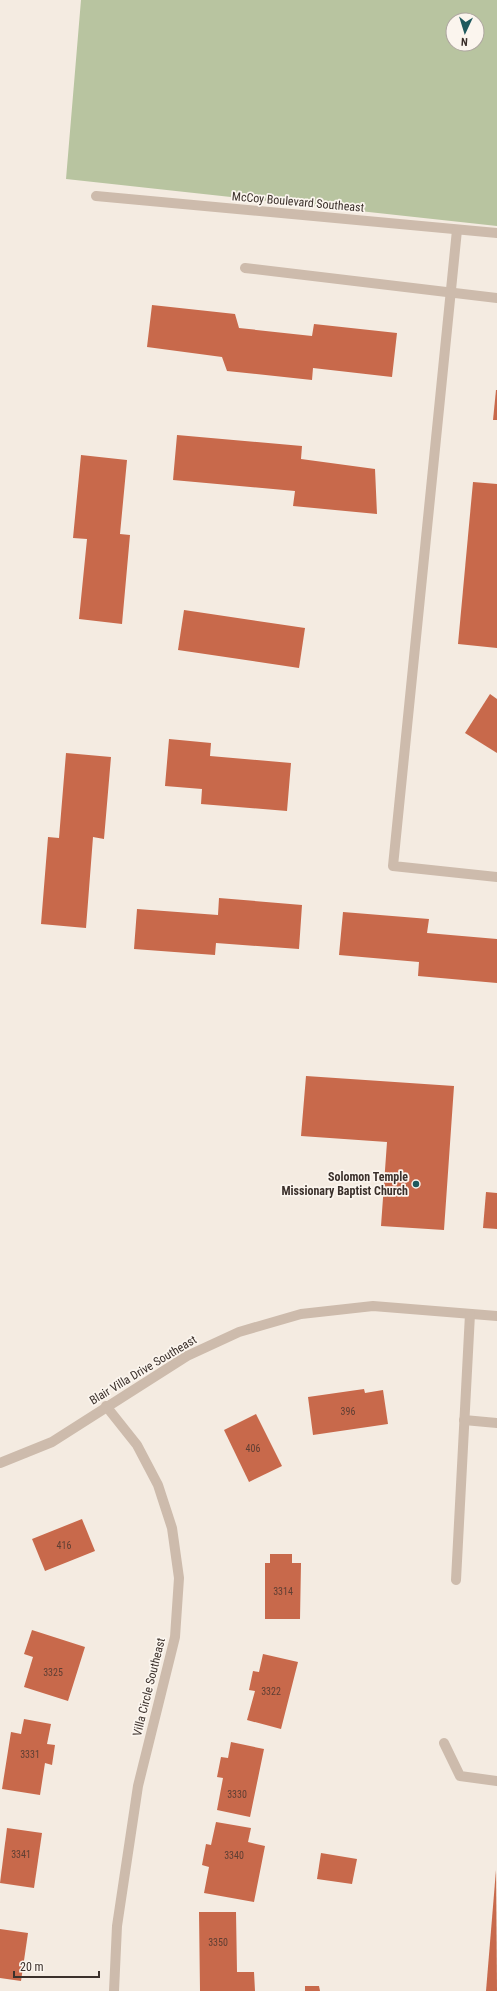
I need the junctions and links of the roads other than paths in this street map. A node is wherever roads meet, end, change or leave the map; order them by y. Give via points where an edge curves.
1 (96, 196) dead end
2 (457, 230) junction
3 (497, 233) edge
4 (245, 268) dead end
5 (451, 292) junction
6 (497, 298) edge
7 (497, 877) edge
8 (470, 1314) junction
9 (497, 1316) edge
10 (106, 1406) junction
11 (464, 1420) junction
12 (497, 1423) edge
13 (0, 1463) edge
14 (456, 1580) dead end
15 (444, 1743) dead end
16 (497, 1781) edge
17 (114, 1991) edge

1 - 2 street, McCoy Boulevard Southeast
2 - 3 street, McCoy Boulevard Southeast
2 - 5 street
4 - 5 street
5 - 6 street
5 - 7 street via 393,866
8 - 9 street, Blair Villa Drive Southeast
8 - 10 street, Blair Villa Drive Southeast via 373,1306 301,1314 239,1332 187,1356
8 - 11 street
10 - 13 street, Blair Villa Drive Southeast via 52,1442
10 - 17 street, Villa Circle Southeast via 137,1445 158,1485 172,1528 179,1578 175,1637 138,1786 117,1926
11 - 12 street
11 - 14 street
15 - 16 street via 460,1776

